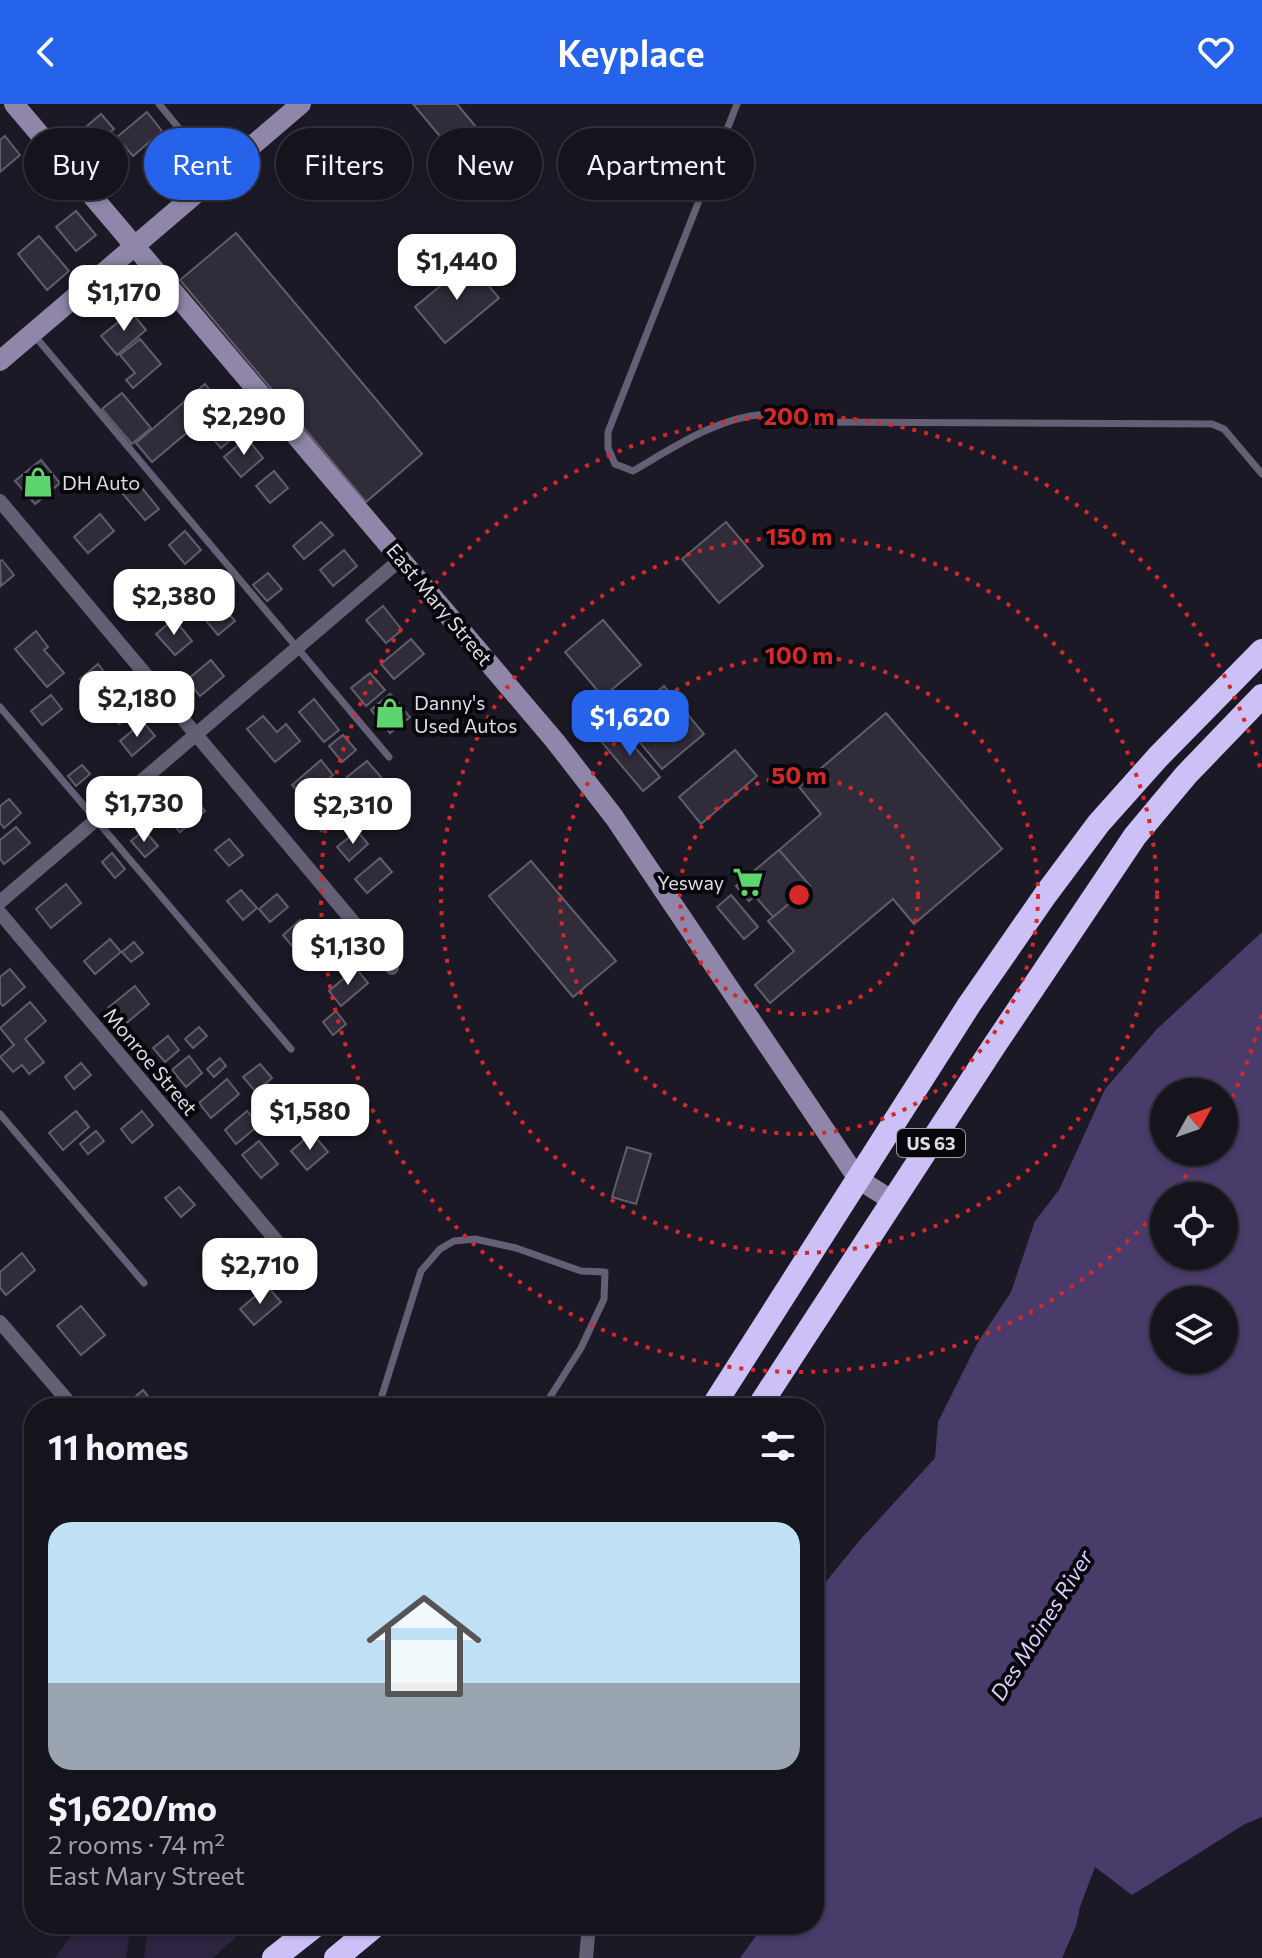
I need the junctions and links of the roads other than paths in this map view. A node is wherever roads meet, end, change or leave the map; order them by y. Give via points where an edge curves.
1 (14, 104) edge
2 (159, 104) edge
3 (301, 104) edge
4 (737, 104) edge
5 (179, 128) edge
6 (260, 139) edge
7 (189, 200) edge
8 (135, 246) junction
9 (32, 334) junction
10 (0, 361) edge
11 (1262, 474) edge
12 (0, 501) edge
13 (401, 559) junction
14 (297, 648) junction
15 (1262, 651) edge
16 (1262, 696) edge
17 (0, 707) edge
18 (196, 734) junction
19 (389, 757) dead end
20 (96, 820) junction
21 (0, 902) edge
22 (0, 913) edge
23 (392, 968) dead end
24 (291, 1049) dead end
25 (0, 1114) edge
26 (858, 1179) junction
27 (893, 1201) junction
28 (302, 1271) dead end
29 (144, 1283) dead end
30 (0, 1322) edge
31 (65, 1398) edge
32 (381, 1398) edge
33 (549, 1398) edge
34 (718, 1398) edge
35 (765, 1398) edge
36 (304, 1934) edge
37 (365, 1934) edge
38 (588, 1934) edge
39 (274, 1958) edge
40 (336, 1958) edge
41 (586, 1958) edge

1 - 8 main road, East Mary Street
2 - 5 lane
3 - 6 main road
4 - 11 lane via 608,432 615,464 633,471 677,444 739,418 772,414 812,422 1212,424 1224,429
7 - 8 main road
8 - 9 main road
8 - 13 main road, East Mary Street
9 - 10 main road
9 - 14 lane
12 - 18 street
13 - 14 street
13 - 26 main road, East Mary Street via 614,817
14 - 18 street
14 - 19 lane
15 - 26 highway, US 63 via 1099,823 969,1005
16 - 27 highway, US 63 via 1135,836
17 - 20 lane
18 - 20 street
18 - 23 street
20 - 21 street
20 - 24 lane
22 - 28 street, Monroe Street
25 - 29 lane
26 - 27 main road, East Mary Street
26 - 34 highway, US 63
27 - 35 highway, US 63
30 - 31 street
32 - 33 lane via 421,1271 440,1249 475,1239 581,1271 605,1272 604,1299
36 - 39 highway
37 - 40 highway
38 - 41 street

